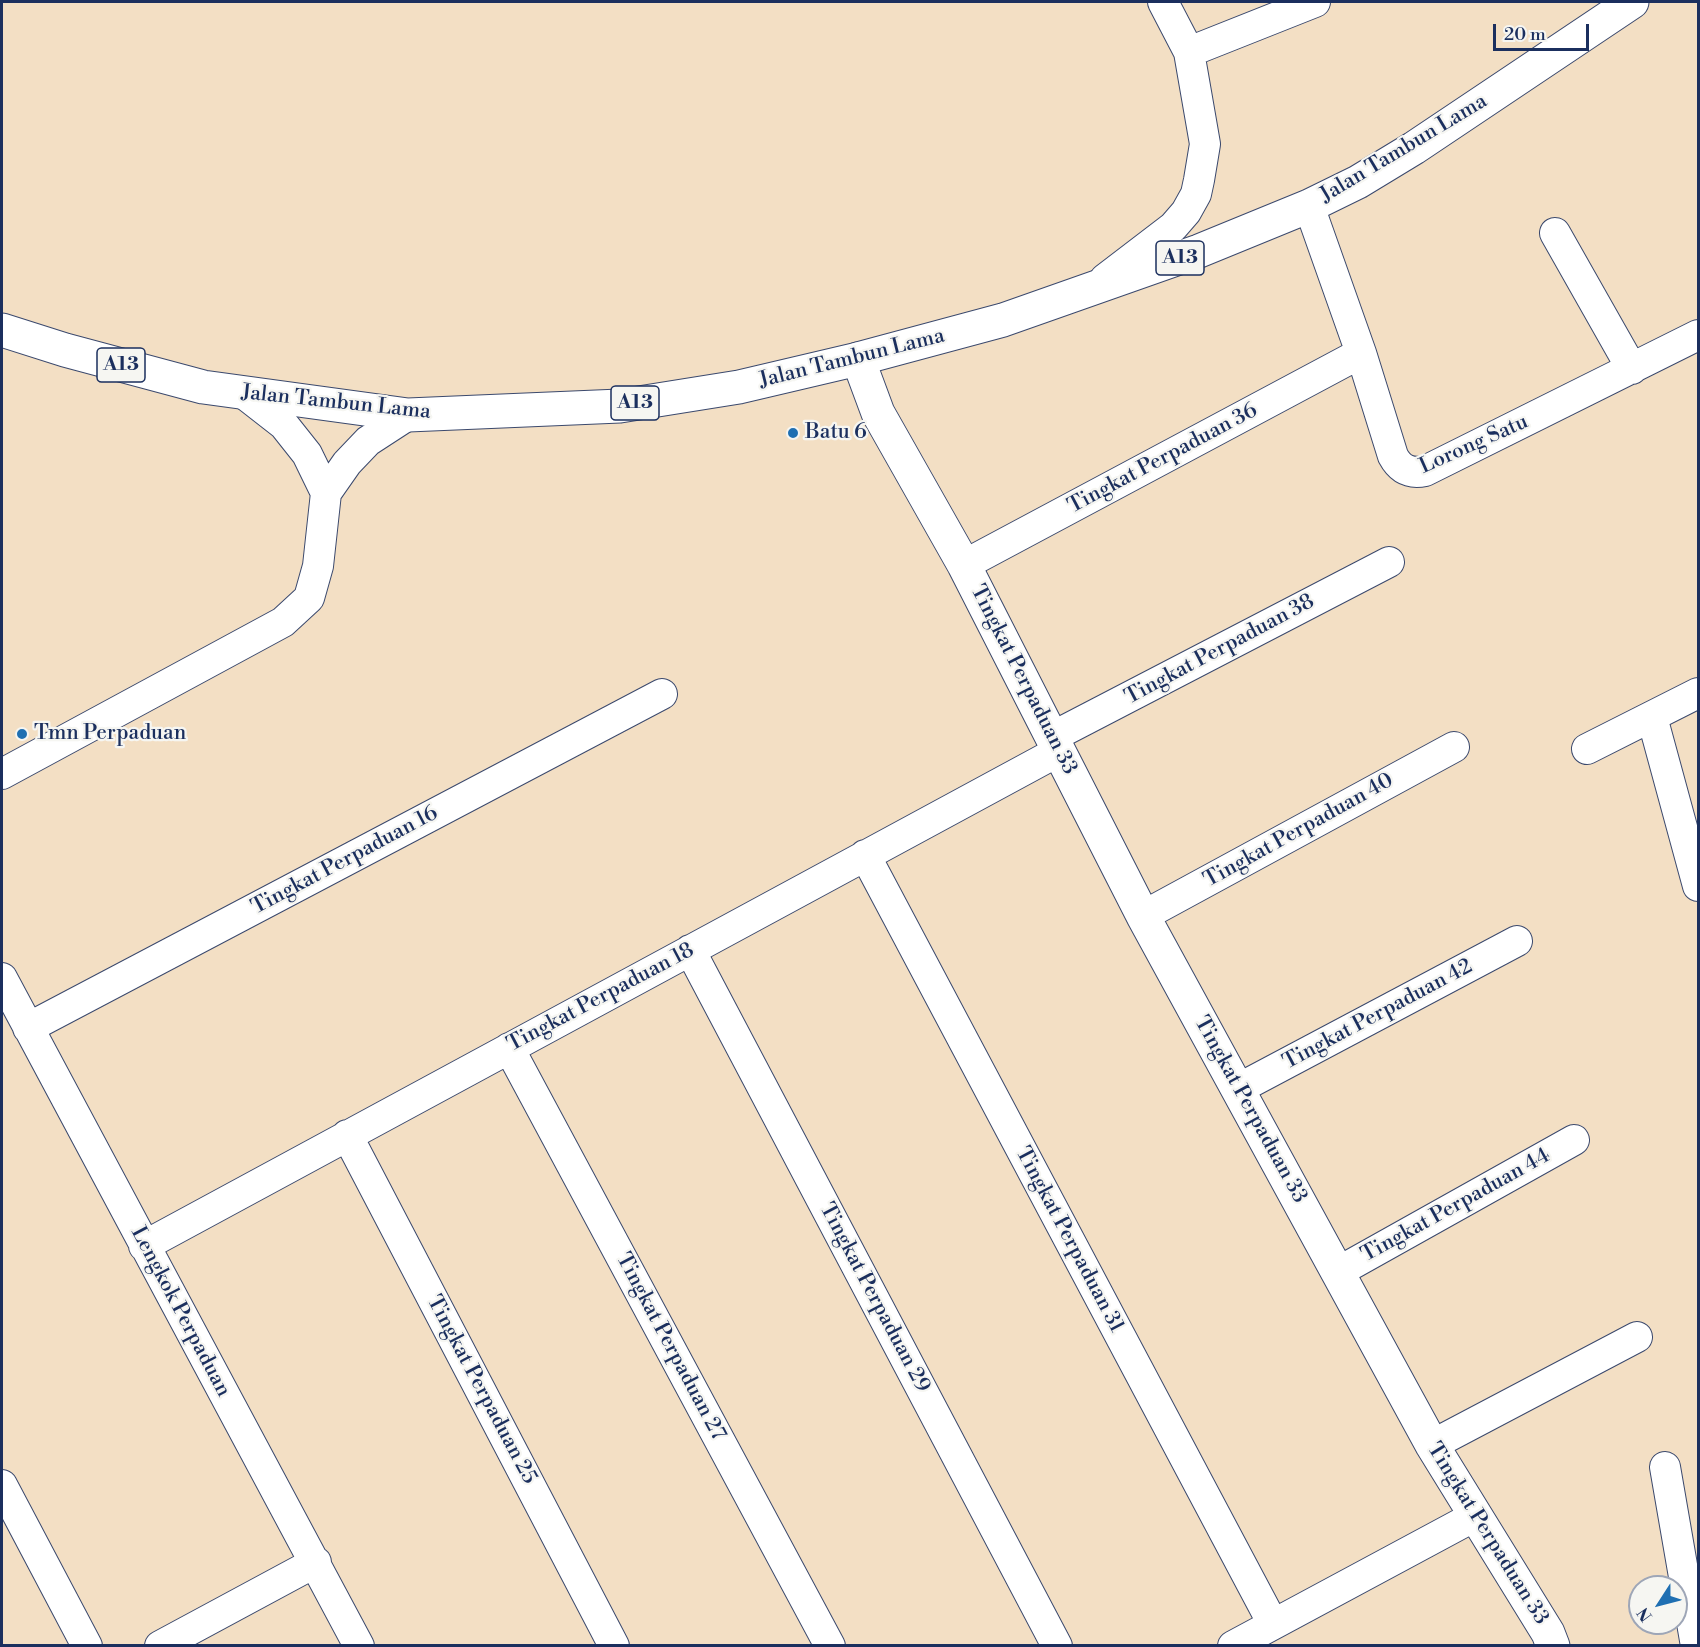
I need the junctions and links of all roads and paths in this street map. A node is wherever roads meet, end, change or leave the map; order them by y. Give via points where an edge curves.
1 (1163, 2) edge
2 (1315, 2) edge
3 (1632, 2) edge
4 (1189, 52) junction
5 (1309, 206) junction
6 (1555, 233) dead end
7 (1089, 290) junction
8 (2, 330) edge
9 (1698, 335) edge
10 (1361, 353) junction
11 (858, 359) junction
12 (1632, 369) junction
13 (243, 393) junction
14 (408, 415) junction
15 (326, 493) junction
16 (1389, 562) dead end
17 (964, 565) junction
18 (1698, 693) edge
19 (662, 694) dead end
20 (1652, 717) junction
21 (1055, 744) junction
22 (1454, 747) dead end
23 (1587, 749) dead end
24 (2, 774) edge
25 (865, 855) junction
26 (1698, 886) edge
27 (1143, 916) junction
28 (1517, 941) dead end
29 (690, 950) junction
30 (2, 978) edge
31 (28, 1028) junction
32 (509, 1048) junction
33 (1238, 1089) junction
34 (347, 1135) junction
35 (1574, 1140) dead end
36 (144, 1245) junction
37 (1338, 1272) junction
38 (1636, 1337) dead end
39 (1432, 1445) junction
40 (1665, 1467) dead end
41 (2, 1485) edge
42 (1475, 1516) junction
43 (316, 1562) junction
44 (1273, 1624) junction
45 (87, 1646) edge
46 (160, 1646) edge
47 (359, 1646) edge
48 (614, 1646) edge
49 (830, 1646) edge
50 (1058, 1646) edge
51 (1233, 1646) edge
52 (1553, 1646) edge
53 (1696, 1646) edge

1 - 4 street
2 - 4 street
3 - 5 main road, Jalan Tambun Lama via 1414,148
4 - 7 street via 1205,144 1196,194 1173,227
5 - 7 main road, Jalan Tambun Lama / A13
5 - 10 street, Lorong Satu
6 - 12 street
7 - 11 main road, Jalan Tambun Lama / A13 via 1003,320
8 - 13 main road, Jalan Tambun Lama / A13 via 203,387
9 - 12 street, Lorong Satu
10 - 12 street, Lorong Satu via 1393,456 1397,464 1415,473
10 - 17 street, Tingkat Perpaduan 36
11 - 14 main road, Jalan Tambun Lama / A13 via 739,387 620,406
11 - 17 main road, Tingkat Perpaduan 33 via 878,413
13 - 14 main road, Jalan Tambun Lama / A13
13 - 15 street via 284,425 307,454
14 - 15 street via 368,441 347,462
15 - 24 street via 318,566 309,598 283,622
16 - 21 street, Tingkat Perpaduan 38
17 - 21 main road, Tingkat Perpaduan 33
18 - 20 street
19 - 31 street, Tingkat Perpaduan 16
20 - 23 street
20 - 26 street
21 - 25 street, Tingkat Perpaduan 18
21 - 27 main road, Tingkat Perpaduan 33
22 - 27 street, Tingkat Perpaduan 40
25 - 29 street, Tingkat Perpaduan 18
25 - 44 street, Tingkat Perpaduan 31
27 - 33 main road, Tingkat Perpaduan 33
28 - 33 street, Tingkat Perpaduan 42
29 - 32 street, Tingkat Perpaduan 18
29 - 50 street, Tingkat Perpaduan 29
30 - 31 street, Lengkok Perpaduan
31 - 36 street, Lengkok Perpaduan
32 - 34 street, Tingkat Perpaduan 18
32 - 49 street, Tingkat Perpaduan 27
33 - 37 main road, Tingkat Perpaduan 33
34 - 36 street, Tingkat Perpaduan 18
34 - 48 street, Tingkat Perpaduan 25
35 - 37 street, Tingkat Perpaduan 44
36 - 43 street, Lengkok Perpaduan
37 - 39 main road, Tingkat Perpaduan 33
38 - 39 street
39 - 42 main road, Tingkat Perpaduan 33
40 - 53 street
41 - 45 street
42 - 44 street
42 - 52 main road, Tingkat Perpaduan 33
43 - 46 street
43 - 47 street, Lengkok Perpaduan
44 - 51 street

